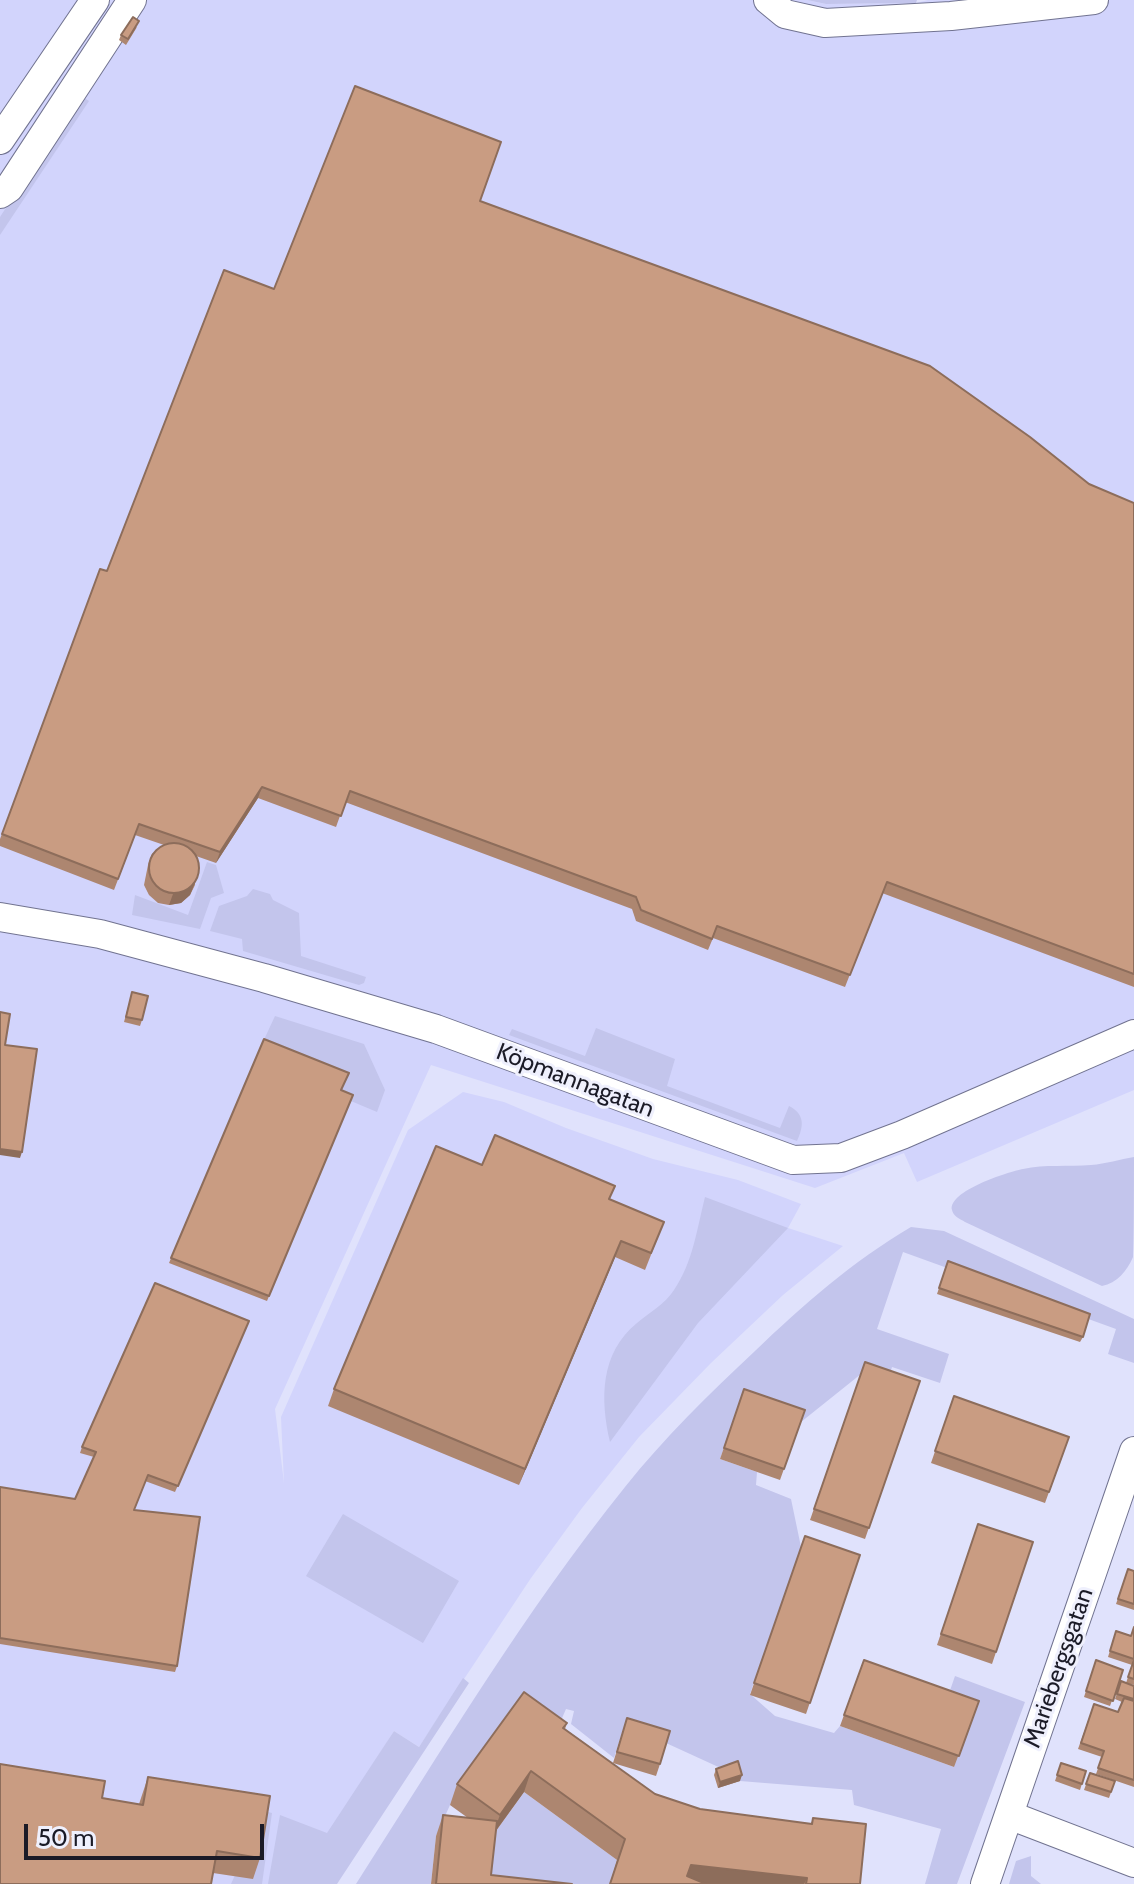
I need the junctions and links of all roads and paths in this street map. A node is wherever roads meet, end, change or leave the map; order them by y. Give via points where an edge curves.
1 (95, 0) edge
2 (132, 0) edge
3 (768, 0) edge
4 (1094, 0) edge
5 (0, 140) edge
6 (0, 194) edge
7 (0, 917) edge
8 (1134, 1034) edge
9 (1134, 1451) edge
10 (1009, 1815) junction
11 (1134, 1863) edge
12 (985, 1884) edge

1 - 5 street
2 - 6 street via 9,188
3 - 4 street via 785,14 825,23
7 - 8 street, Köpmannagatan via 100,934 436,1029 793,1160 841,1158
9 - 10 street, Mariebergsgatan
10 - 11 street
10 - 12 street, Mariebergsgatan

